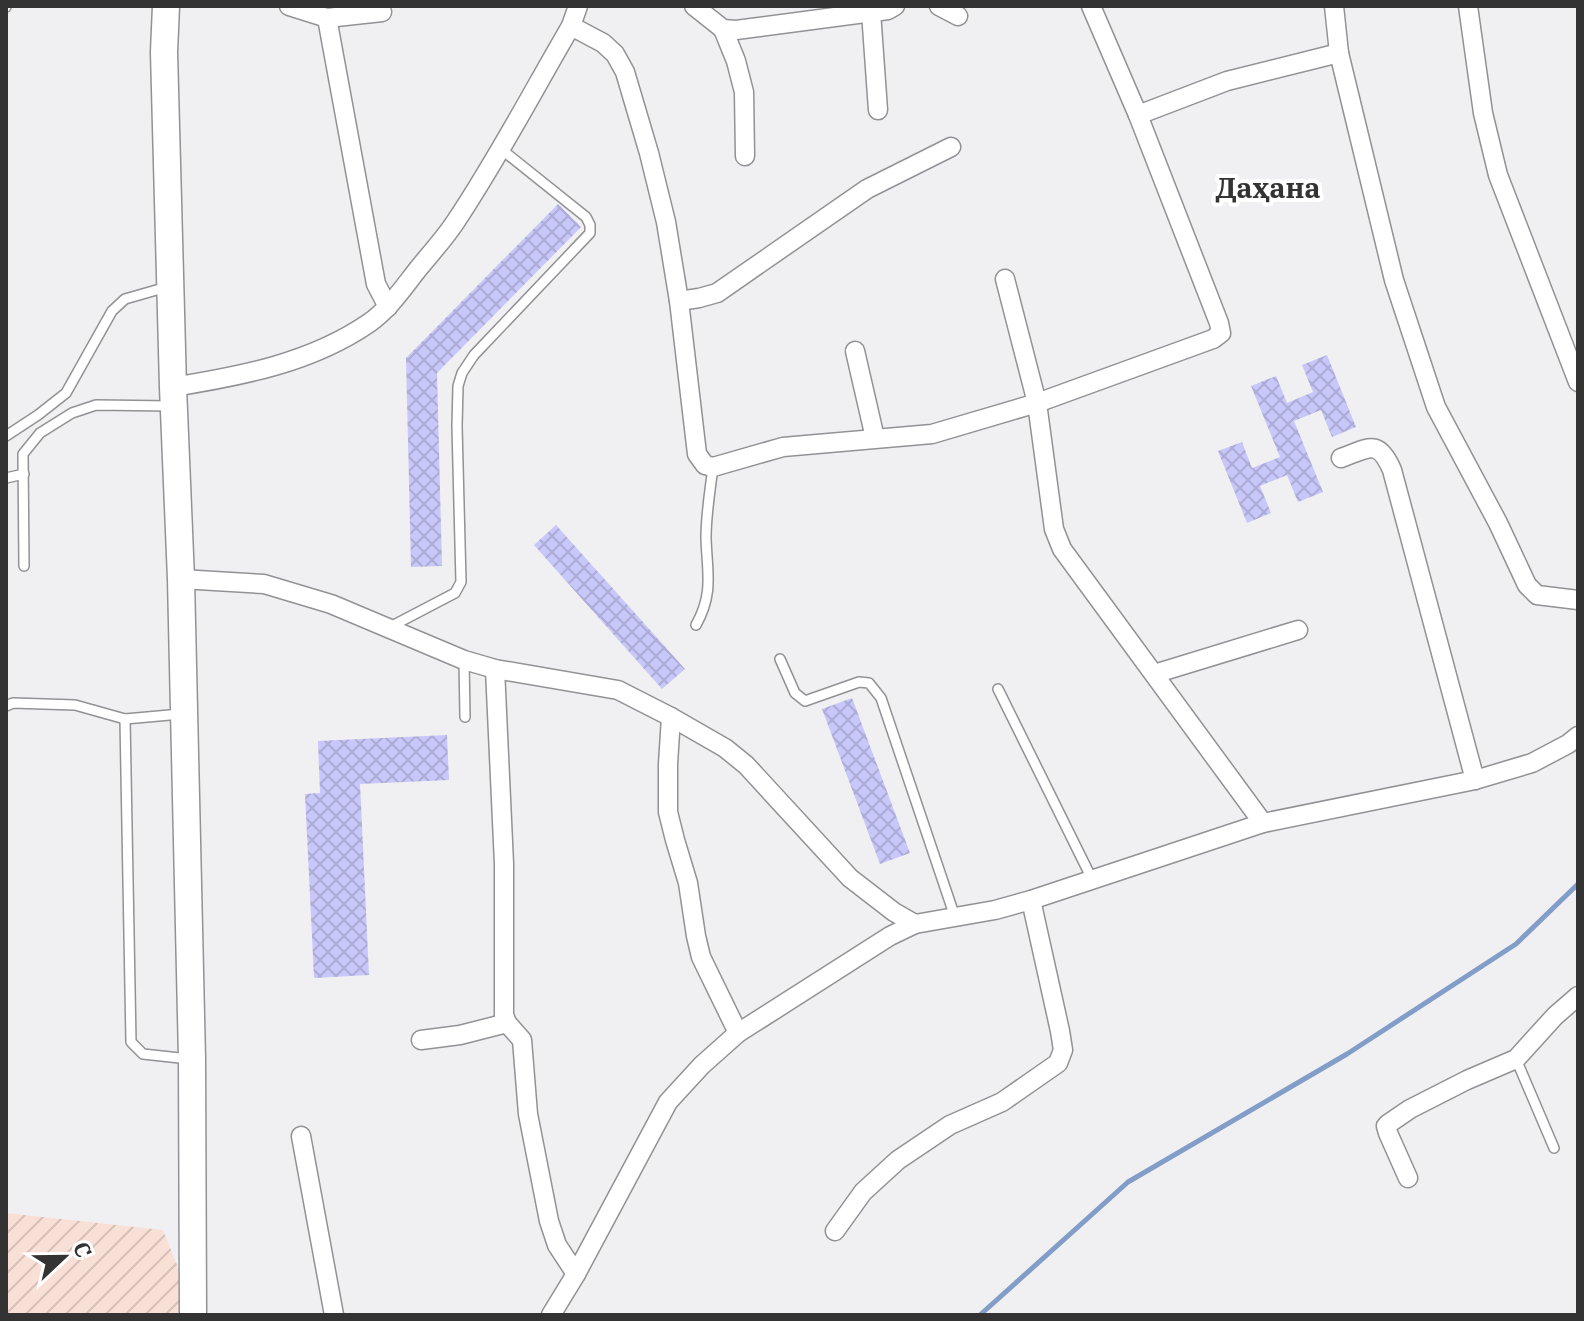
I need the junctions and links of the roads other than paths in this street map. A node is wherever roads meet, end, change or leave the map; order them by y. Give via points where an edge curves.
1 (166, 6) edge
2 (289, 6) edge
3 (578, 6) edge
4 (694, 6) edge
5 (895, 6) edge
6 (939, 6) edge
7 (1091, 6) edge
8 (1334, 6) edge
9 (1468, 6) edge
10 (382, 12) dead end
11 (871, 12) junction
12 (958, 16) dead end
13 (327, 18) junction
14 (571, 26) junction
15 (723, 29) junction
16 (1339, 53) junction
17 (878, 110) dead end
18 (1138, 115) junction
19 (951, 147) dead end
20 (501, 149) junction
21 (745, 156) dead end
22 (1005, 279) dead end
23 (171, 286) junction
24 (679, 301) junction
25 (388, 307) junction
26 (855, 351) dead end
27 (1578, 382) edge
28 (174, 396) junction
29 (1037, 403) junction
30 (6, 436) edge
31 (875, 438) junction
32 (1341, 458) dead end
33 (713, 467) junction
34 (24, 474) junction
35 (6, 478) edge
36 (24, 566) dead end
37 (181, 579) junction
38 (1578, 600) edge
39 (696, 625) dead end
40 (388, 627) junction
41 (1298, 630) dead end
42 (780, 659) dead end
43 (464, 660) junction
44 (495, 669) junction
45 (1154, 674) junction
46 (998, 689) dead end
47 (6, 706) edge
48 (184, 714) junction
49 (465, 717) dead end
50 (671, 717) junction
51 (125, 719) junction
52 (1573, 740) edge
53 (1578, 761) edge
54 (1475, 780) junction
55 (1263, 823) junction
56 (1092, 880) junction
57 (1031, 900) junction
58 (955, 917) junction
59 (915, 924) junction
60 (1578, 996) edge
61 (507, 1023) junction
62 (738, 1033) junction
63 (421, 1040) dead end
64 (192, 1059) junction
65 (1516, 1059) junction
66 (301, 1136) dead end
67 (1554, 1148) dead end
68 (1408, 1178) dead end
69 (835, 1231) dead end
70 (576, 1274) junction
71 (198, 1309) edge
72 (334, 1315) edge
73 (551, 1315) edge

1 - 23 main road
2 - 13 street
3 - 14 street
4 - 15 street
5 - 11 street
6 - 12 street
7 - 18 street
8 - 16 street
9 - 27 street via 1498,175
10 - 13 street
11 - 15 street
11 - 17 street
13 - 25 street via 376,284
14 - 20 street
14 - 24 street via 603,43 625,72 666,222
15 - 21 street via 744,92
16 - 18 street via 1227,81
16 - 38 street via 1394,280 1436,407 1527,585 1537,595
18 - 29 street via 1221,333
19 - 24 street via 867,189 717,293
20 - 25 street via 455,223
20 - 40 lane via 586,217 590,233 462,373 457,426 461,582 455,593
22 - 29 street
23 - 28 main road
23 - 30 lane via 118,305 66,393
24 - 33 street via 697,454
25 - 28 street via 334,343
26 - 31 street
28 - 34 lane via 72,413 40,433 23,454
28 - 37 main road
29 - 31 street via 932,434
29 - 45 street via 1054,529 1062,549
31 - 33 street via 783,447
32 - 54 street via 1377,448 1392,470
33 - 39 lane via 707,512 708,593
34 - 35 lane
34 - 36 lane
37 - 40 street via 264,584
37 - 48 main road
40 - 43 street
41 - 45 street
42 - 58 lane via 795,693 805,701 859,682 869,683 881,698
43 - 44 street
43 - 49 lane
44 - 50 street via 618,690
44 - 61 street
45 - 55 street
46 - 56 lane
47 - 51 lane via 75,705
48 - 51 lane
48 - 64 main road
50 - 59 street via 746,765 850,878
50 - 62 street via 668,812 701,957
51 - 64 lane via 131,1042 143,1054
52 - 53 street
52 - 54 street via 1532,763
54 - 55 street
55 - 56 street
56 - 57 street
57 - 58 street
57 - 69 street via 1060,1031 1063,1050 1058,1063 1002,1102 950,1125 898,1160 863,1192
58 - 59 street
59 - 62 street
60 - 65 street
61 - 63 street
61 - 70 street via 522,1040 528,1114 549,1221
62 - 70 street via 668,1102
64 - 71 main road
65 - 67 lane
65 - 68 street via 1410,1109 1386,1126
66 - 72 street
70 - 73 street

